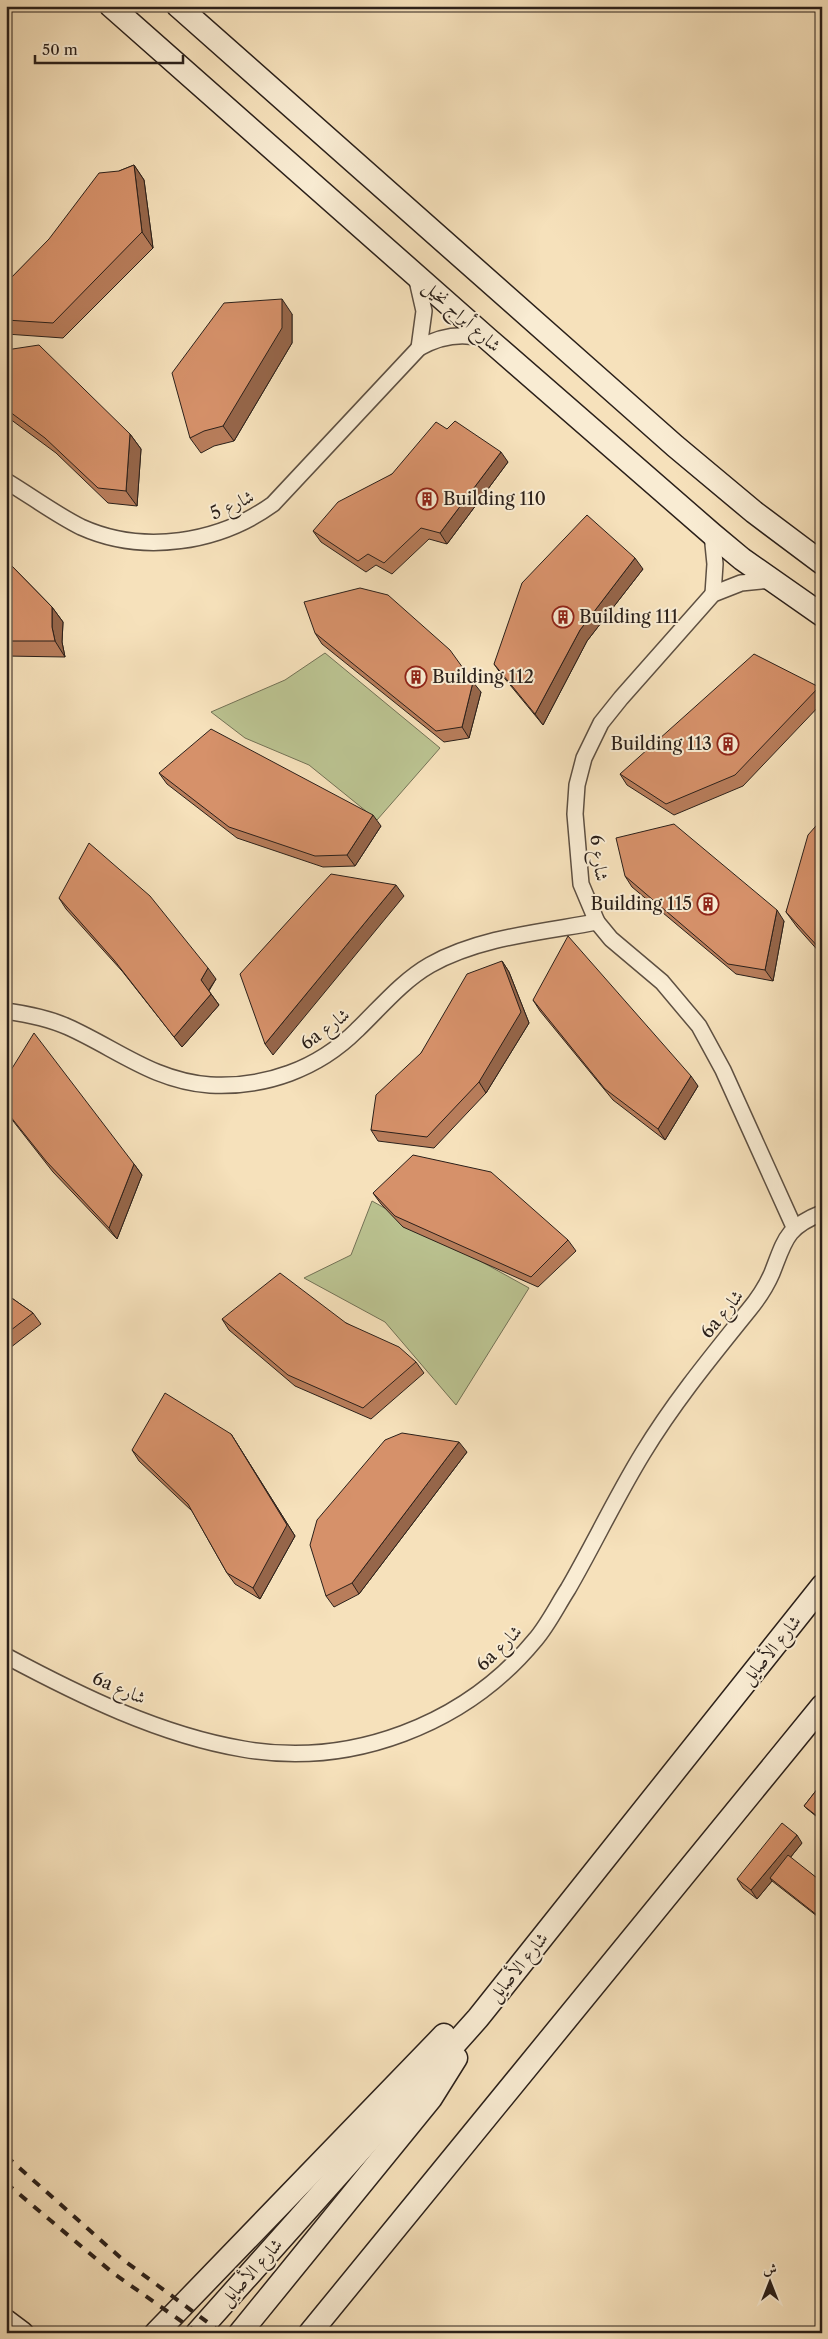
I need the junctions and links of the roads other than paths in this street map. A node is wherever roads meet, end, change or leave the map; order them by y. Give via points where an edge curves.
1 (111, 6) edge
2 (178, 6) edge
3 (416, 276) junction
4 (488, 339) junction
5 (419, 348) junction
6 (6, 481) edge
7 (712, 534) junction
8 (822, 563) edge
9 (771, 580) junction
10 (713, 594) junction
11 (822, 615) edge
12 (597, 922) junction
13 (6, 1011) edge
14 (822, 1213) edge
15 (794, 1228) junction
16 (822, 1586) edge
17 (6, 1656) edge
18 (822, 1706) edge
19 (514, 1973) junction
20 (478, 2018) junction
21 (6, 2321) edge
22 (22, 2333) edge
23 (156, 2333) edge
24 (197, 2333) edge
25 (240, 2333) edge
26 (310, 2333) edge

1 - 3 main road, شارع أبراج نخيل
2 - 8 main road via 675,446
3 - 4 main road, شارع أبراج نخيل
3 - 5 street via 424,311
4 - 5 street, شارع 5 via 452,335
4 - 7 main road, شارع أبراج نخيل
5 - 6 street, شارع 5 via 284,494 262,513 205,537 164,542 122,540 102,535 70,521
7 - 9 main road, شارع أبراج نخيل
7 - 10 street
9 - 10 street, شارع 6 via 741,583
9 - 11 main road, شارع أبراج نخيل
10 - 12 street, شارع 6 via 610,711 584,758 576,800 576,828 581,884
12 - 13 street, 6a شارع via 493,942 444,958 413,977 322,1059 300,1070 253,1083 209,1085 166,1077 146,1070 60,1024
12 - 15 street, شارع 6 via 611,939 662,982 699,1026 723,1070
14 - 15 street, 6a شارع
15 - 17 street, 6a شارع via 785,1239 764,1290 688,1387 642,1454 536,1638 512,1666 454,1710 388,1739 352,1748 316,1753 244,1749 208,1741 139,1718
16 - 19 main road, شارع الأصايل
18 - 26 main road
19 - 20 main road, شارع الأصايل
19 - 23 main road via 434,2044
20 - 24 main road, شارع الأصايل
20 - 25 main road via 431,2098
21 - 22 main road

